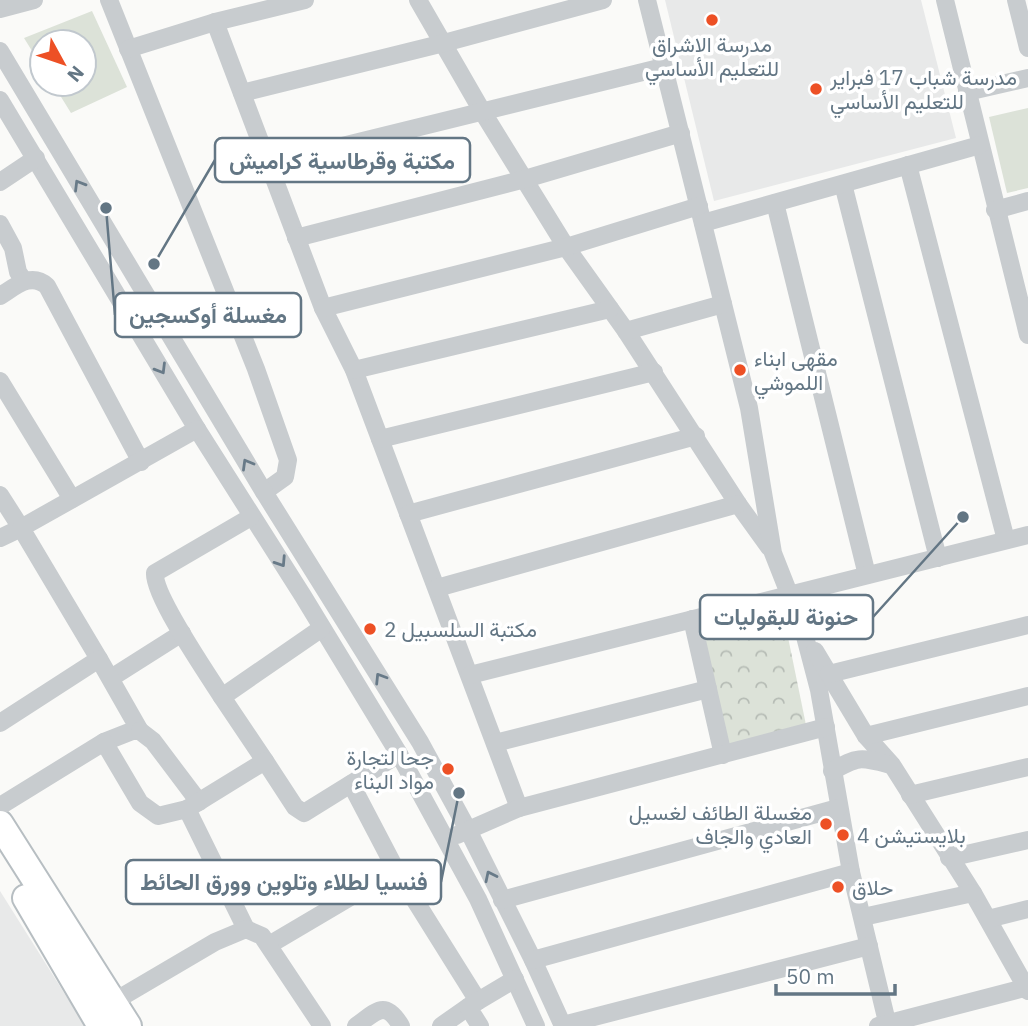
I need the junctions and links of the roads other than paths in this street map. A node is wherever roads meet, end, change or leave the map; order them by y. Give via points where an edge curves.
1 (34, 0) edge
2 (109, 0) edge
3 (305, 0) edge
4 (418, 0) edge
5 (603, 0) edge
6 (647, 0) edge
7 (945, 0) edge
8 (1016, 0) edge
9 (0, 9) edge
10 (215, 22) junction
11 (444, 43) junction
12 (1028, 48) edge
13 (128, 49) junction
14 (0, 51) edge
15 (663, 67) junction
16 (1028, 78) edge
17 (967, 92) junction
18 (243, 93) junction
19 (0, 100) edge
20 (482, 111) junction
21 (681, 133) junction
22 (980, 145) junction
23 (36, 158) junction
24 (269, 164) junction
25 (908, 165) junction
26 (525, 179) junction
27 (0, 182) edge
28 (843, 184) junction
29 (1028, 201) edge
30 (775, 203) junction
31 (995, 210) junction
32 (701, 214) junction
33 (0, 224) edge
34 (296, 238) junction
35 (566, 247) junction
36 (120, 252) junction
37 (100, 266) junction
38 (24, 281) junction
39 (0, 296) edge
40 (723, 304) junction
41 (323, 309) junction
42 (610, 309) junction
43 (626, 331) junction
44 (1028, 335) edge
45 (354, 370) junction
46 (653, 372) junction
47 (0, 381) edge
48 (197, 429) junction
49 (696, 436) junction
50 (380, 439) junction
51 (141, 462) junction
52 (264, 492) junction
53 (0, 495) edge
54 (72, 499) junction
55 (738, 504) junction
56 (408, 514) junction
57 (251, 517) junction
58 (21, 528) junction
59 (1028, 535) edge
60 (0, 538) edge
61 (1006, 540) junction
62 (773, 553) junction
63 (938, 558) junction
64 (867, 575) junction
65 (436, 589) junction
66 (789, 595) junction
67 (692, 619) junction
68 (1028, 625) edge
69 (321, 628) junction
70 (803, 629) junction
71 (182, 633) junction
72 (99, 659) junction
73 (829, 674) junction
74 (470, 675) junction
75 (111, 678) junction
76 (708, 689) junction
77 (1028, 696) edge
78 (222, 697) junction
79 (0, 723) edge
80 (826, 727) junction
81 (140, 731) junction
82 (866, 736) junction
83 (104, 742) junction
84 (495, 743) junction
85 (399, 754) junction
86 (723, 755) junction
87 (265, 761) junction
88 (892, 765) junction
89 (1028, 768) edge
90 (832, 771) junction
91 (351, 784) junction
92 (910, 795) junction
93 (193, 805) junction
94 (0, 806) edge
95 (519, 808) junction
96 (838, 808) junction
97 (0, 824) edge
98 (468, 830) junction
99 (446, 839) junction
100 (1028, 840) edge
101 (0, 854) edge
102 (949, 858) junction
103 (396, 870) junction
104 (851, 872) junction
105 (972, 893) junction
106 (502, 900) junction
107 (1028, 909) edge
108 (863, 917) junction
109 (988, 919) junction
110 (246, 929) junction
111 (269, 945) junction
112 (869, 946) junction
113 (533, 960) junction
114 (81, 974) junction
115 (515, 979) junction
116 (1027, 988) edge
117 (113, 1002) junction
118 (473, 1004) junction
119 (884, 1025) edge
120 (101, 1026) edge
121 (128, 1026) edge
122 (322, 1026) edge
123 (356, 1026) edge
124 (401, 1026) edge
125 (441, 1026) edge
126 (480, 1026) edge
127 (536, 1026) edge
128 (563, 1026) edge

1 - 9 street
2 - 13 street
3 - 10 street
4 - 11 street
5 - 11 street
6 - 15 street
7 - 17 street
8 - 12 street
10 - 13 street
10 - 18 street
11 - 18 street
11 - 20 street
13 - 52 street via 288,460 285,477
36 -> 14 street
15 - 20 street
15 - 21 street
16 - 17 street
17 - 22 street
18 - 24 street
19 - 23 street
20 - 24 street
20 - 26 street
21 - 26 street
21 - 32 street
22 - 25 street
22 - 31 street
23 - 27 street
23 - 37 street
24 - 34 street
25 - 28 street
25 - 61 street
26 - 34 street
26 - 35 street
28 - 30 street
28 - 63 street
29 - 31 street
30 - 32 street
30 - 64 street
31 - 44 street
32 - 35 street
32 - 40 street
33 - 38 street
34 - 41 street
35 - 41 street
35 - 42 street
36 - 37 street
52 -> 36 street
37 -> 48 street
38 - 39 street
38 - 51 street via 40,280 47,286
40 - 43 street
40 - 62 street via 749,408
41 - 45 street
42 - 43 street
42 - 45 street
43 - 46 street
45 - 50 street
46 - 49 street
46 - 50 street
47 - 54 street
48 - 51 street
48 - 57 street
49 - 55 street
49 - 56 street
50 - 56 street
51 - 54 street
98 -> 52 street via 420,742
53 - 58 street
54 - 58 street
55 - 62 street
55 - 65 street
56 - 65 street
57 -> 69 street
57 - 71 street via 155,573
58 - 60 street
58 - 72 street
59 - 61 street
61 - 63 street
62 - 66 street
63 - 64 street
64 - 66 street
65 - 74 street
66 - 67 street
66 - 70 street
67 - 74 street
67 - 76 street
68 - 73 street
69 - 78 street
69 - 85 street
70 - 73 street
70 - 80 street
71 - 75 street
71 - 78 street
72 - 75 street
72 - 79 street
73 - 82 street
74 - 84 street
75 - 81 street
76 - 84 street
76 - 86 street
77 - 82 street
78 - 87 street
80 - 86 street
80 - 90 street
81 - 83 street
81 - 93 street via 153,741
82 - 88 street
83 - 93 street via 148,811 158,816
83 - 94 street
84 - 95 street
85 - 91 street
85 - 99 street
86 - 95 street
87 - 91 street via 295,807 304,813
87 - 93 street
88 - 90 street via 854,759
88 - 92 street
89 - 92 street
90 - 96 street
91 - 103 street
92 - 102 street
93 - 110 street
95 - 98 street
96 - 104 street
96 - 106 street
97 - 114 main road
98 - 99 street
106 -> 98 street
99 - 115 street
100 - 102 street
101 - 114 main road
102 - 105 street
103 - 111 street
103 - 118 street
104 - 108 street
104 - 113 street
105 - 108 street
105 - 109 street
106 - 113 street
107 - 109 street
108 - 112 street
109 - 116 street
110 - 111 street
110 - 117 street via 215,942
111 - 122 street
112 - 119 street
112 - 128 street
113 - 128 street
114 - 117 main road
114 - 120 main road
115 - 118 street
115 - 127 street
116 - 119 street
117 - 121 main road
118 - 125 street
118 - 126 street
123 - 124 street via 386,1009

